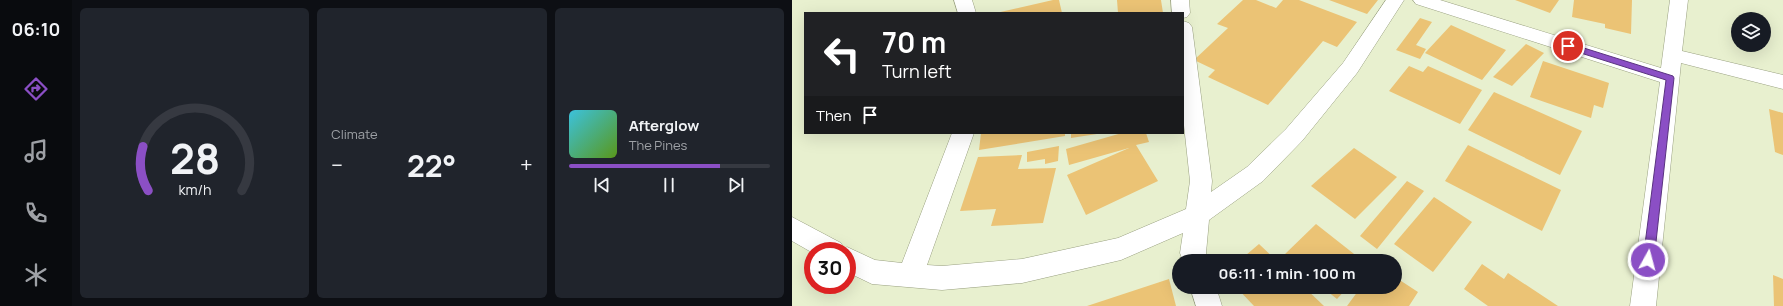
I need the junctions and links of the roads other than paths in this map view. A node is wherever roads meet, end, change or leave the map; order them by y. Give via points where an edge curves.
1 (963, 0) edge
2 (1180, 0) edge
3 (1395, 0) edge
4 (1422, 0) edge
5 (1678, 0) edge
6 (967, 12) edge
7 (1181, 12) edge
8 (1184, 36) edge
9 (1673, 55) junction
10 (1670, 78) junction
11 (1783, 82) edge
12 (963, 134) edge
13 (1197, 216) junction
14 (792, 228) edge
15 (816, 242) edge
16 (1193, 254) edge
17 (856, 264) edge
18 (910, 275) junction
19 (1205, 294) edge
20 (1209, 306) edge
21 (1643, 306) edge

1 - 6 street
2 - 7 street
3 - 13 street via 1350,68 1294,135 1255,174
4 - 10 street
5 - 9 street
8 - 13 street via 1201,181
9 - 10 street
9 - 11 street
10 - 21 street
12 - 18 street
13 - 16 street
13 - 18 street via 1121,250 1022,271 942,278
14 - 15 street
17 - 18 street via 872,272
19 - 20 street

